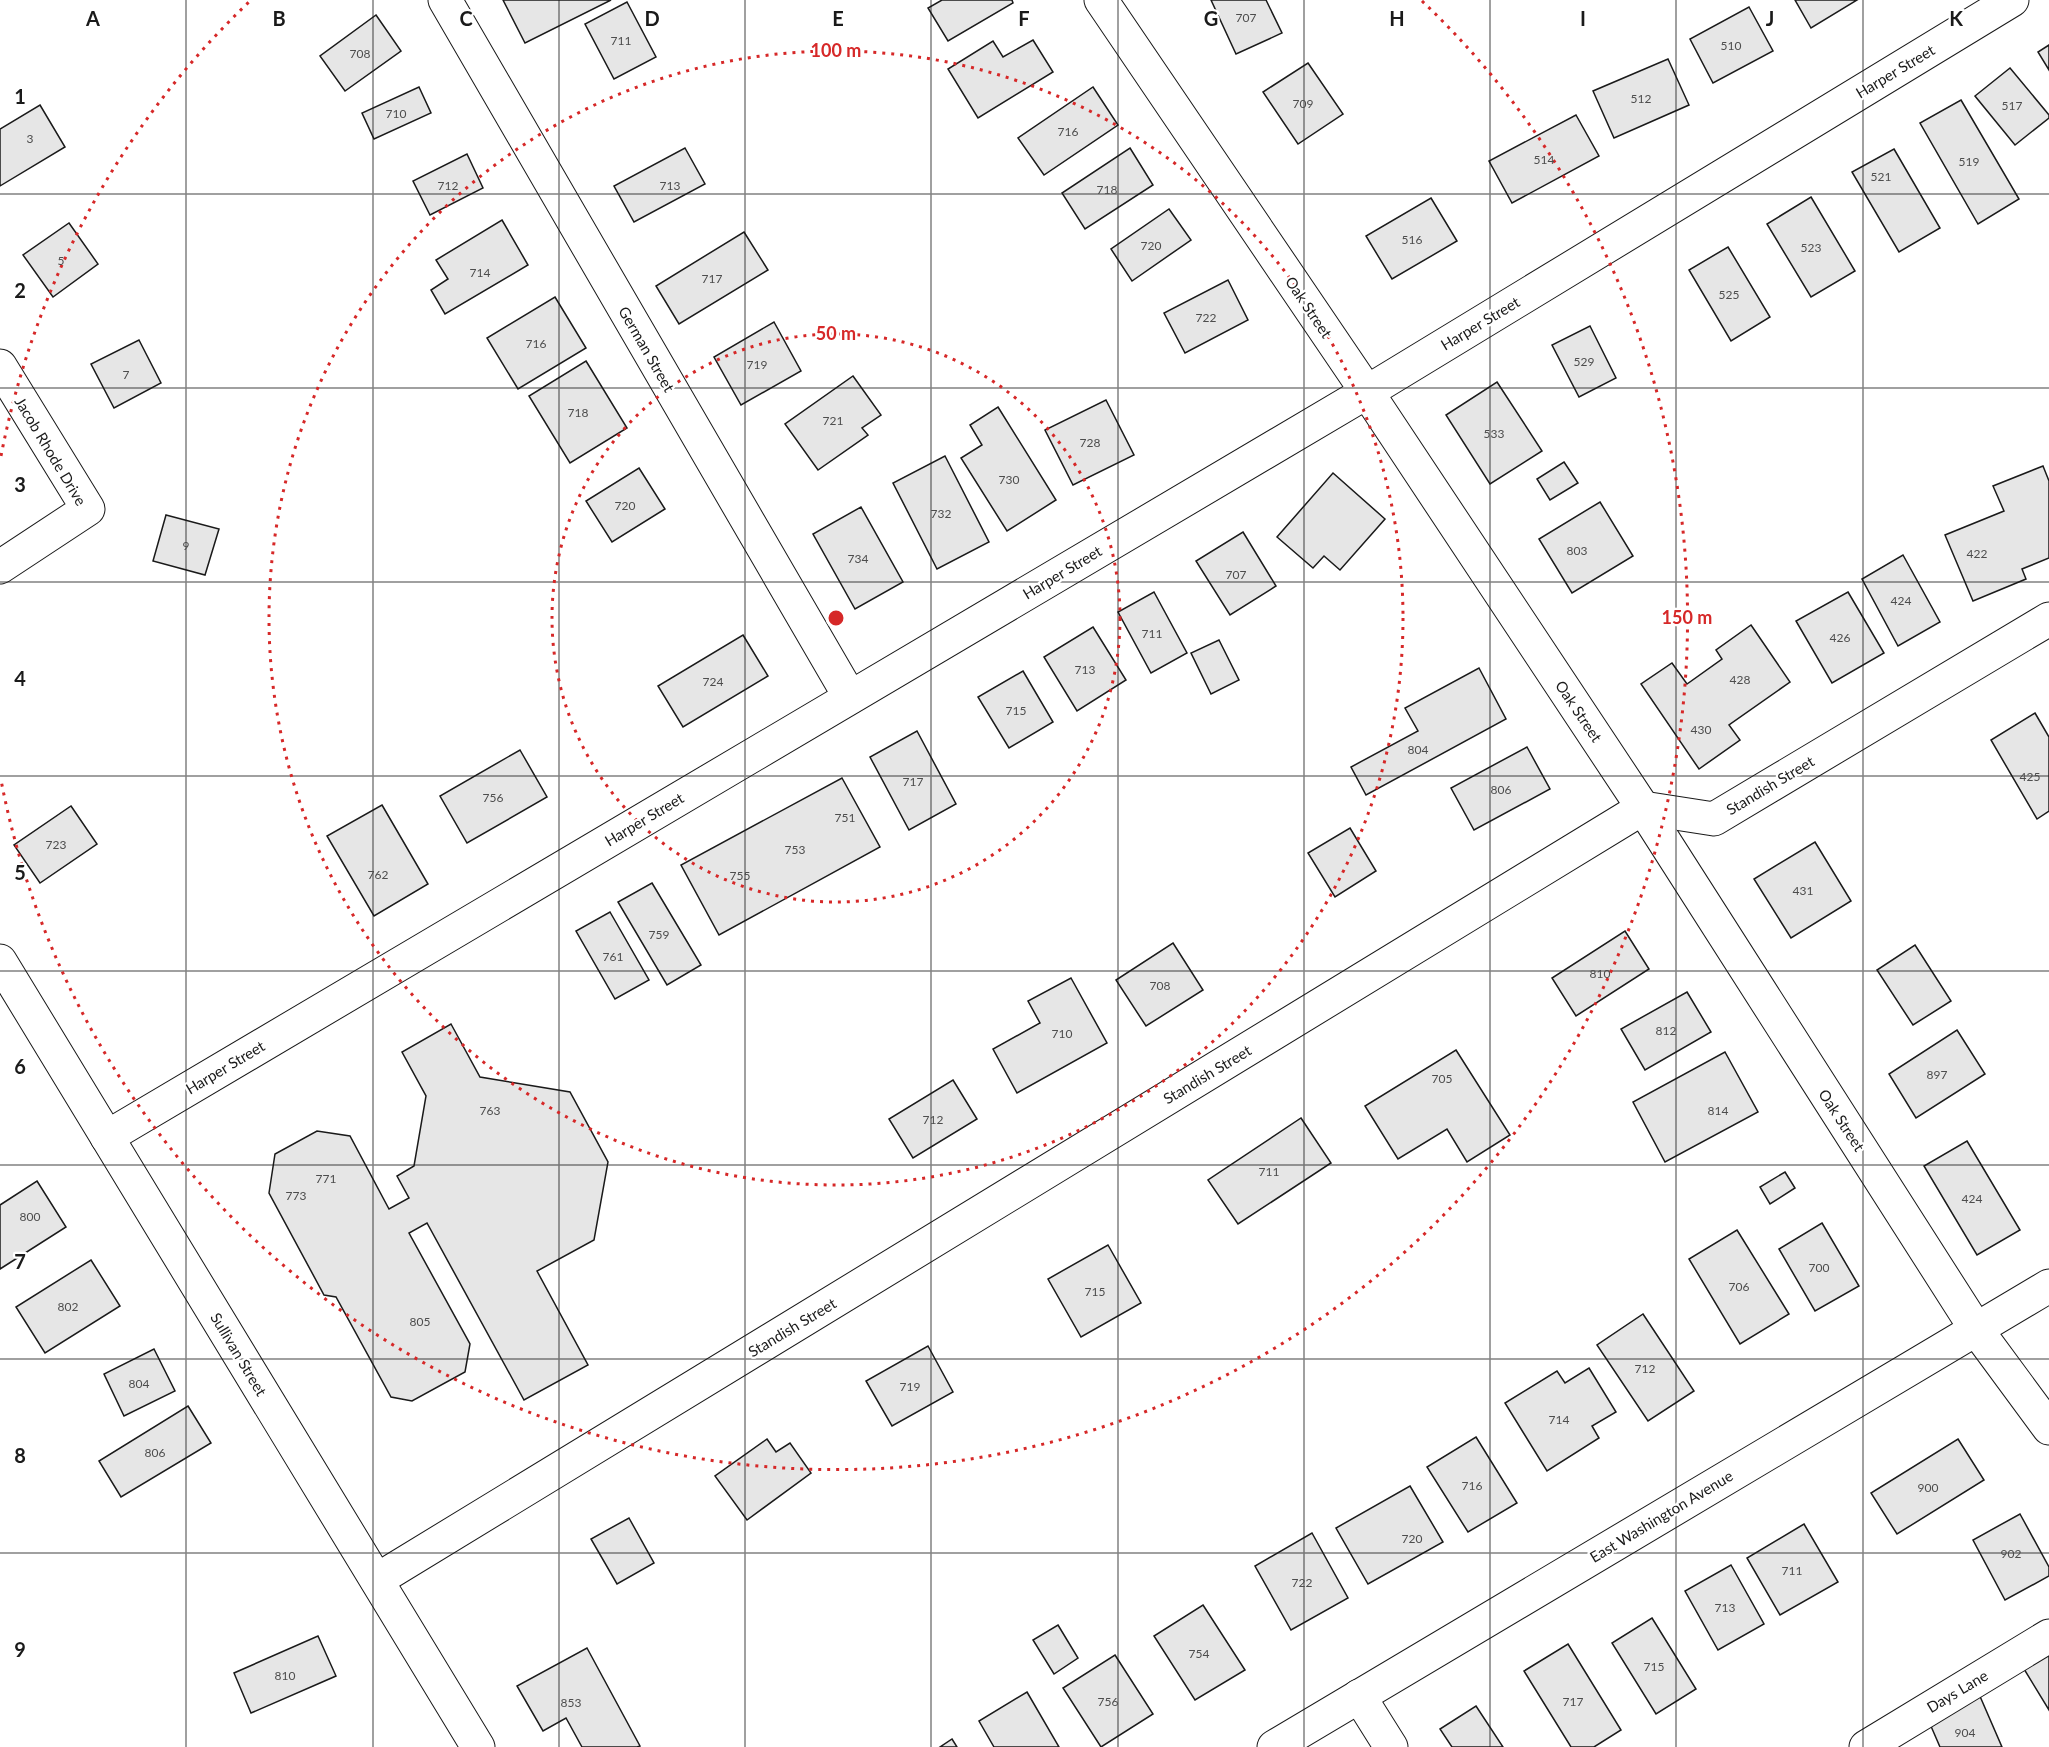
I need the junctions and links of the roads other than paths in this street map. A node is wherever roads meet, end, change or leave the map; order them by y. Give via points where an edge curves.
1 (445, 0) edge
2 (1101, 0) edge
3 (2013, 0) edge
4 (0, 366) edge
5 (1367, 392) junction
6 (0, 567) edge
7 (2049, 619) edge
8 (850, 697) junction
9 (1643, 808) junction
10 (0, 961) edge
11 (107, 1137) junction
12 (2049, 1286) edge
13 (1976, 1329) junction
14 (2049, 1428) edge
15 (376, 1580) junction
16 (2049, 1636) edge
17 (1359, 1696) junction
18 (478, 1747) edge
19 (1274, 1747) edge
20 (1391, 1747) edge
21 (1866, 1747) edge

1 - 8 street, German Street
2 - 5 street, Oak Street
3 - 5 street, Harper Street
4 - 6 street, Jacob Rhode Drive via 88,509
5 - 8 street, Harper Street
5 - 9 street, Oak Street
7 - 9 street, Standish Street via 1714,819
8 - 11 street, Harper Street
9 - 13 street, Oak Street
9 - 15 street, Standish Street
10 - 11 street, Sullivan Street
11 - 15 street, Sullivan Street
12 - 13 street, East Washington Avenue
13 - 14 street, Oak Street
13 - 17 street, East Washington Avenue
15 - 18 street, Sullivan Street
16 - 21 street, Days Lane
17 - 19 street, East Washington Avenue
17 - 20 street

